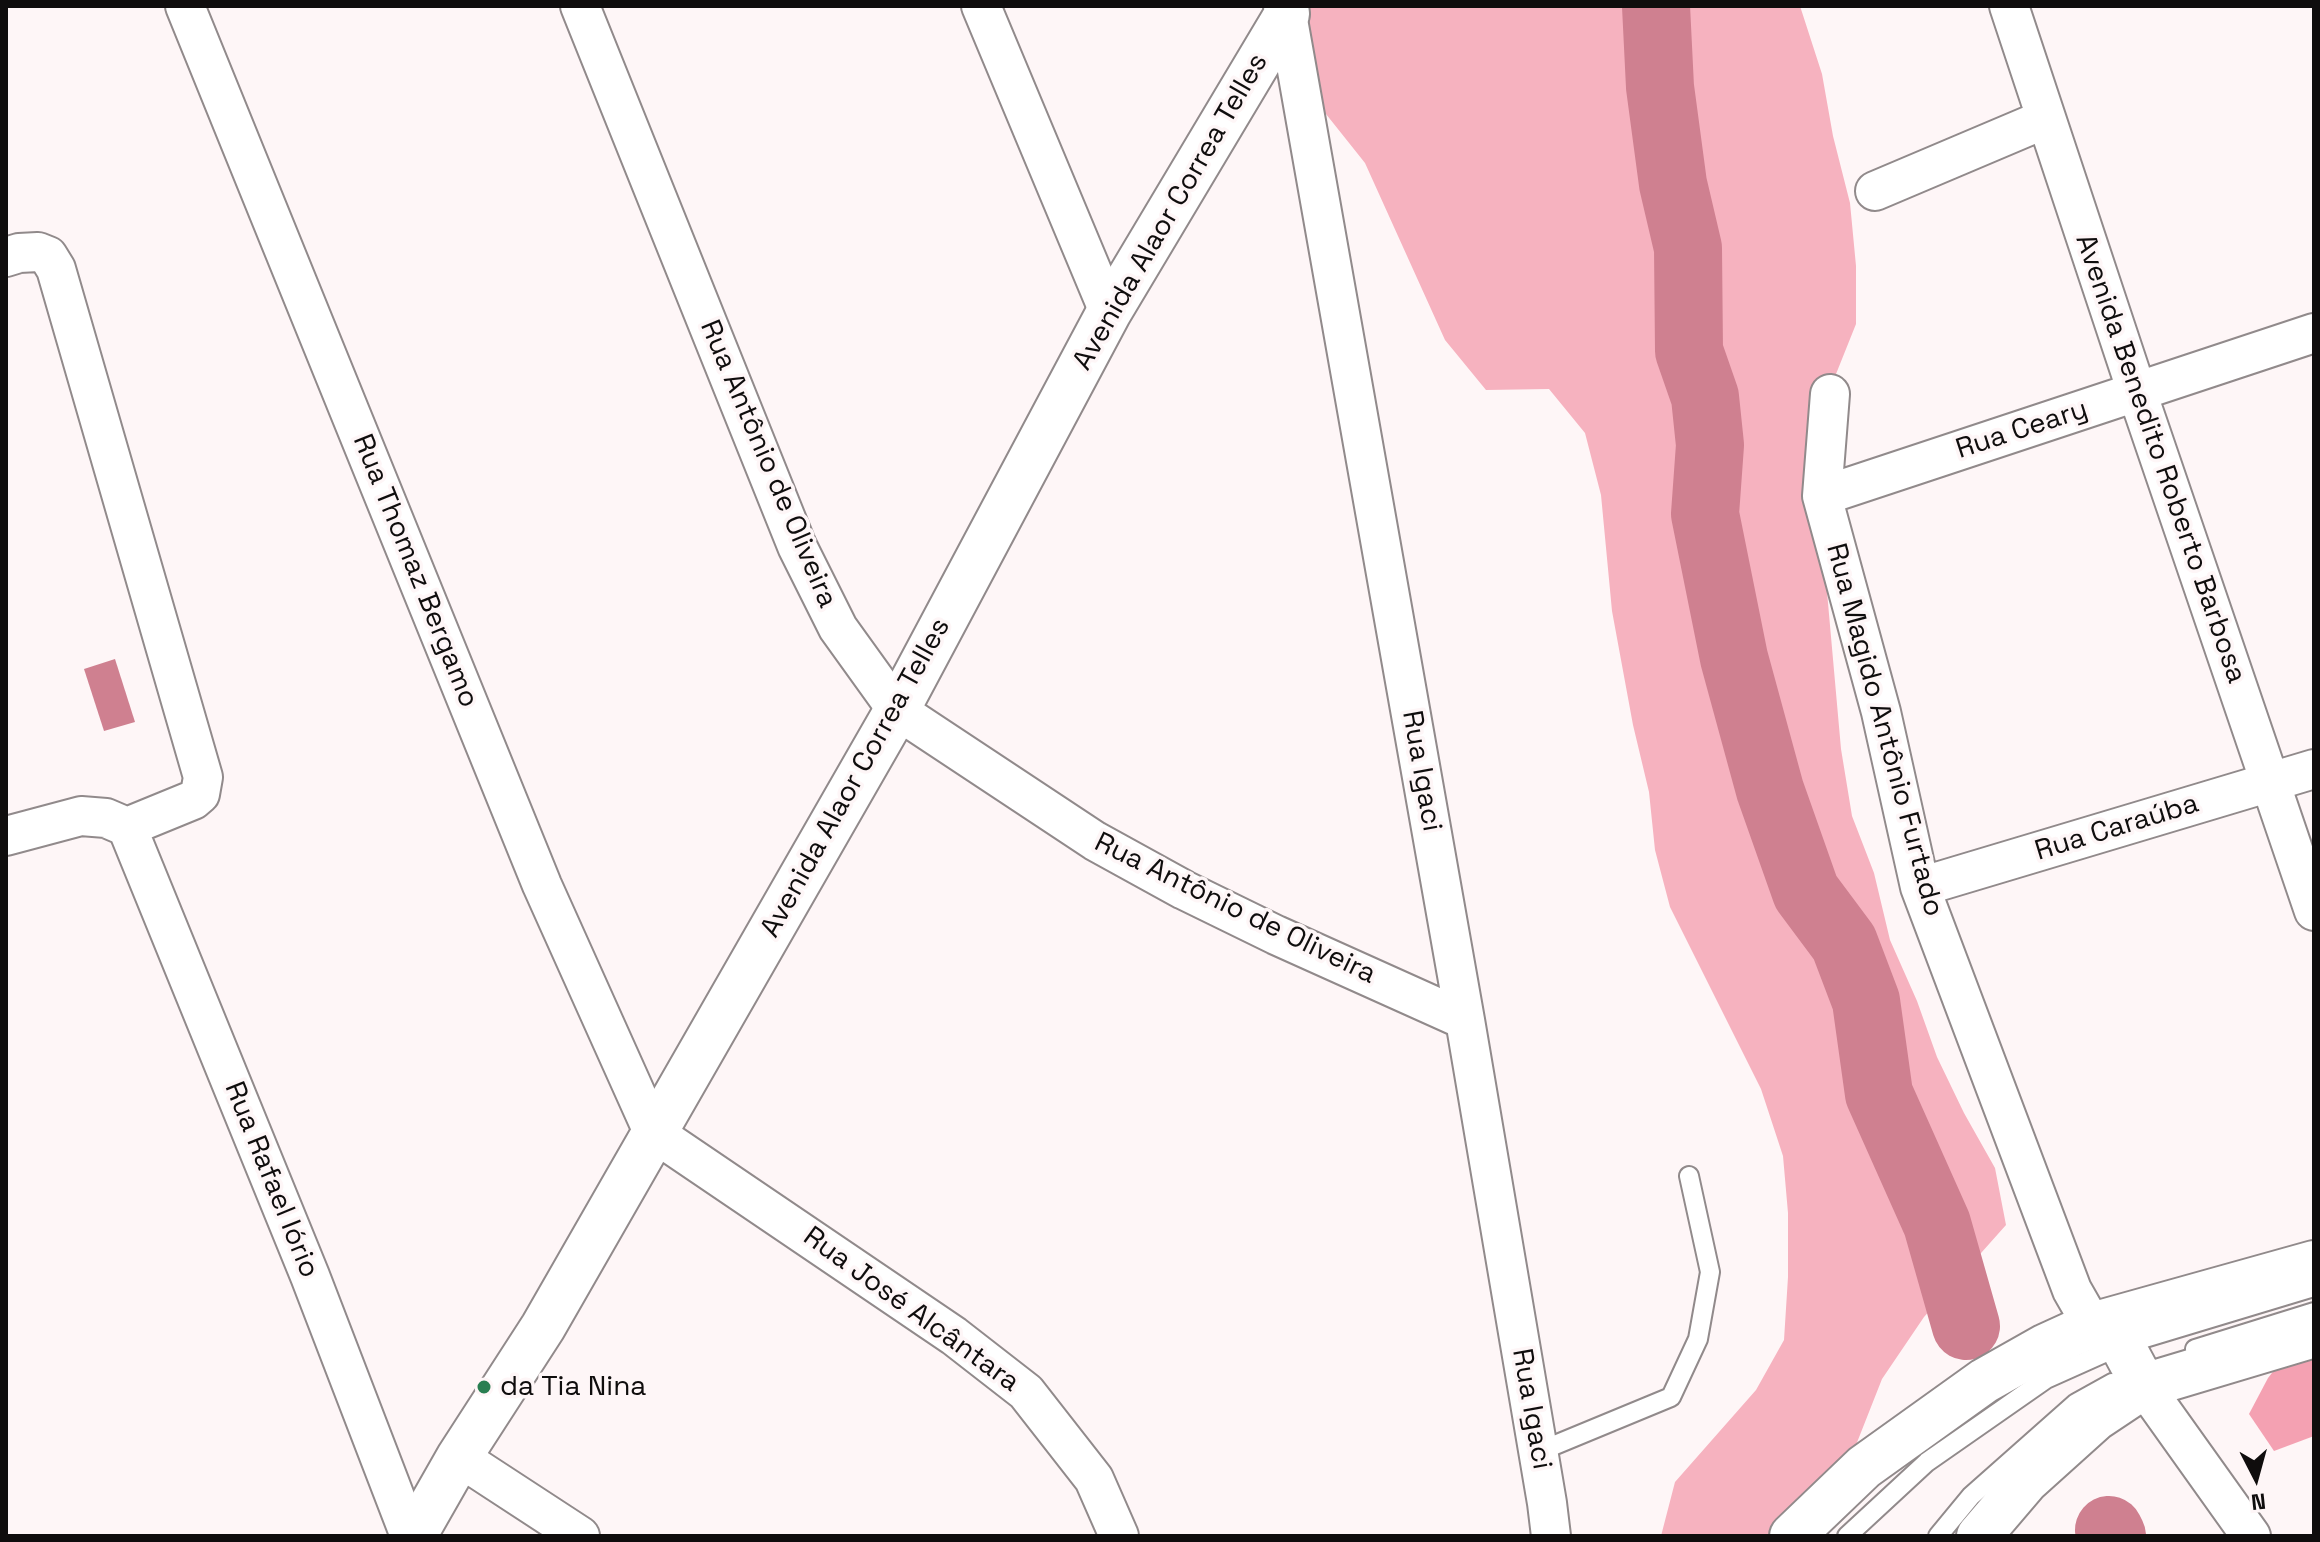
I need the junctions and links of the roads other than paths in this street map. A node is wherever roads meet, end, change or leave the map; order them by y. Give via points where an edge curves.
1 (185, 6) edge
2 (580, 6) edge
3 (981, 6) edge
4 (2009, 6) edge
5 (1287, 10) edge
6 (2045, 119) junction
7 (1875, 191) dead end
8 (6, 257) edge
9 (1109, 312) junction
10 (2314, 333) edge
11 (2137, 392) junction
12 (1830, 394) dead end
13 (1822, 496) junction
14 (897, 710) junction
15 (2314, 769) edge
16 (2269, 782) junction
17 (127, 827) junction
18 (6, 836) edge
19 (1920, 887) junction
20 (2312, 900) edge
21 (1465, 1020) junction
22 (653, 1132) junction
23 (1689, 1176) dead end
24 (2314, 1263) edge
25 (2314, 1287) edge
26 (2314, 1312) edge
27 (2314, 1335) edge
28 (2137, 1357) junction
29 (1538, 1452) junction
30 (459, 1457) junction
31 (412, 1536) edge
32 (580, 1536) edge
33 (1119, 1536) edge
34 (1551, 1536) edge
35 (1792, 1536) edge
36 (1847, 1536) edge
37 (1938, 1536) edge
38 (1979, 1536) edge
39 (2251, 1536) edge

1 - 22 street, Rua Thomaz Bergamo via 542,885
2 - 14 street, Rua Antônio de Oliveira via 797,546 838,628
3 - 9 street
4 - 6 street, Avenida Benedito Roberto Barbosa
5 - 9 street, Avenida Alaor Correa Telles
5 - 21 street, Rua Igaci
6 - 7 street
6 - 11 street, Avenida Benedito Roberto Barbosa
8 - 17 street via 38,252 56,269 203,777 200,794 193,800
9 - 14 street, Avenida Alaor Correa Telles
10 - 11 street, Rua Ceary
11 - 13 street, Rua Ceary
11 - 16 street, Avenida Benedito Roberto Barbosa
12 - 13 street, Rua Magido Antônio Furtado
13 - 19 street, Rua Magido Antônio Furtado via 1881,712
14 - 21 street, Rua Antônio de Oliveira via 1120,855 1276,935
14 - 22 street, Avenida Alaor Correa Telles
15 - 16 street, Rua Caraúba
16 - 19 street, Rua Caraúba
16 - 20 street, Avenida Benedito Roberto Barbosa
17 - 18 street via 81,816
17 - 31 street, Rua Rafael Iório
19 - 28 street, Rua Magido Antônio Furtado via 2072,1290
21 - 29 street, Rua Igaci
22 - 30 street, Avenida Alaor Correa Telles via 543,1327
22 - 33 street, Rua José Alcântara via 954,1336 1026,1392 1094,1479
23 - 29 lane via 1710,1272 1698,1339 1671,1397
24 - 28 street
25 - 28 lane
26 - 28 lane
27 - 28 street
28 - 35 street via 2046,1346 1984,1381 1864,1467
28 - 36 lane via 2046,1379 1927,1462
28 - 37 lane via 1971,1496
28 - 38 street via 2096,1418 2038,1470
28 - 39 street, Rua Magido Antônio Furtado
29 - 34 street, Rua Igaci
30 - 31 street, Avenida Alaor Correa Telles
30 - 32 street

